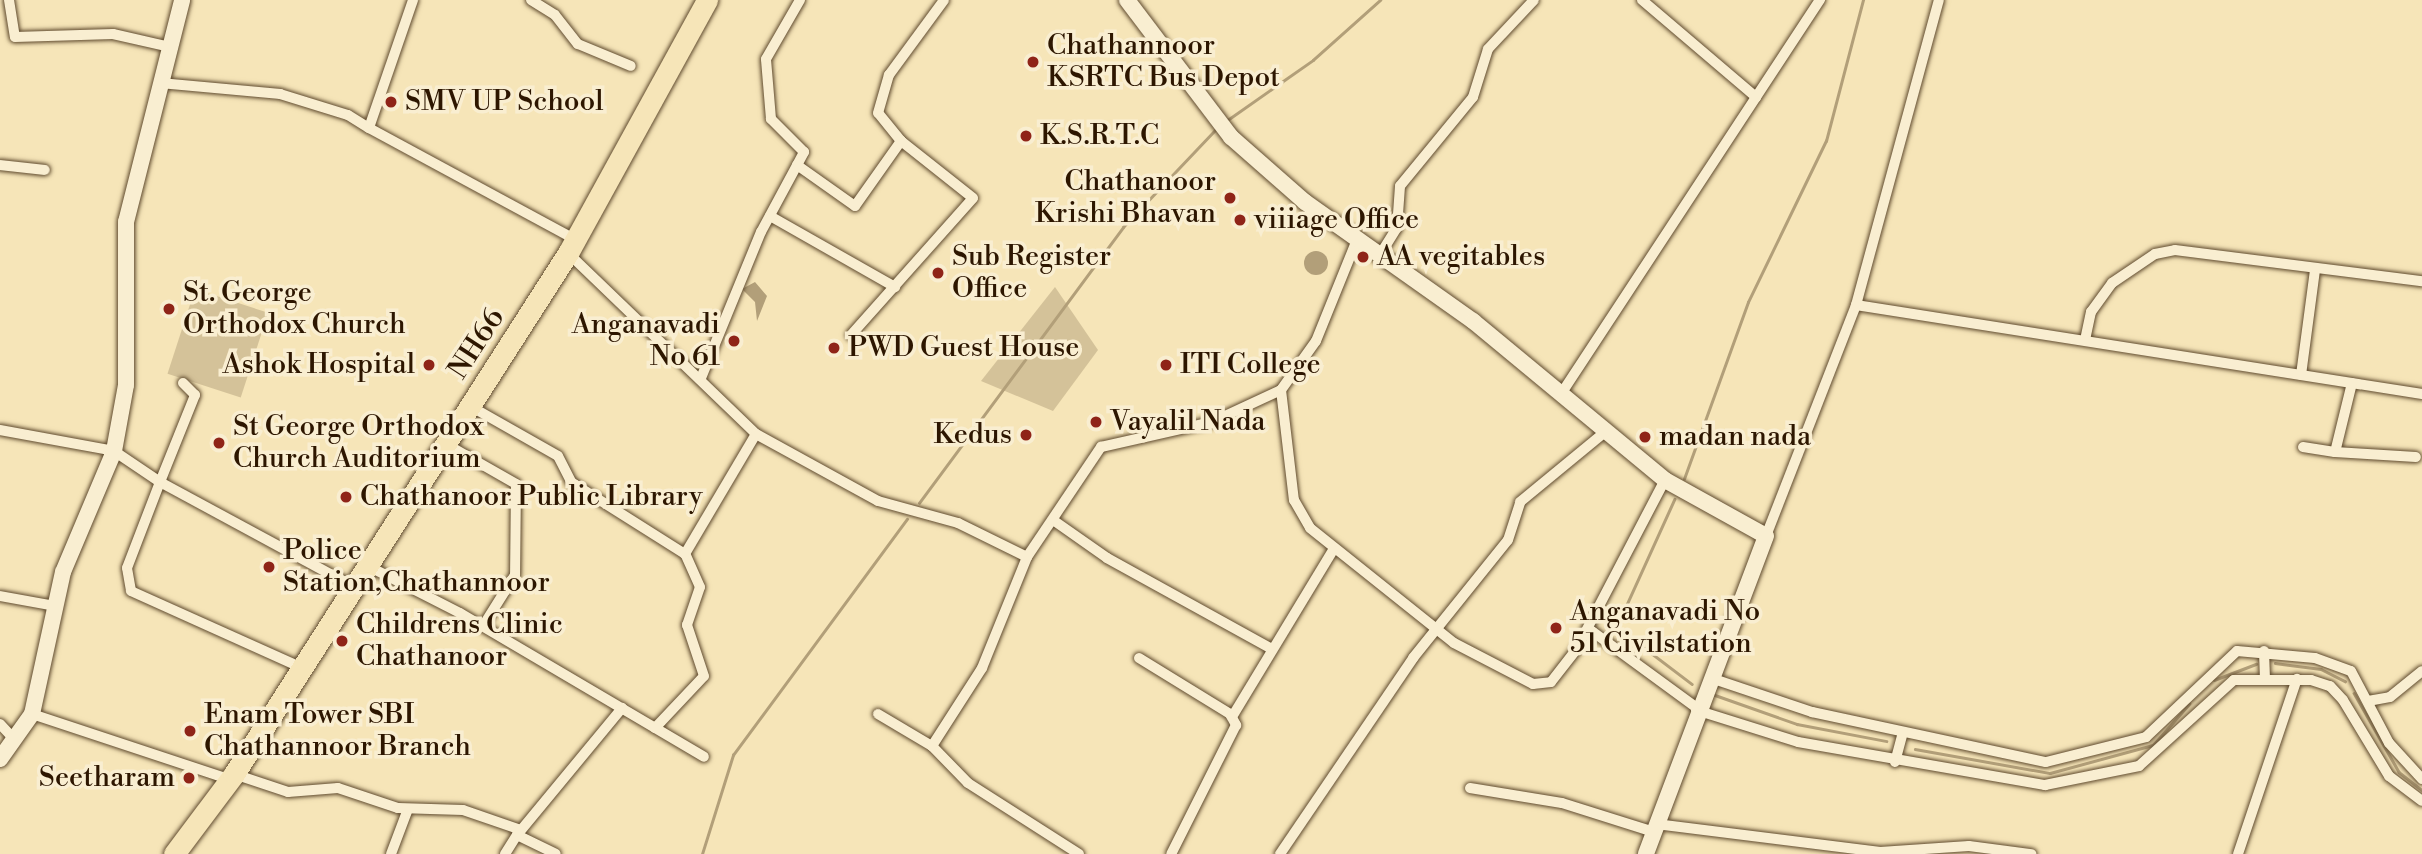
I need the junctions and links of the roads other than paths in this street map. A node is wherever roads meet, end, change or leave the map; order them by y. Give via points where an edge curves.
1 (9, 0) edge
2 (182, 0) edge
3 (413, 0) edge
4 (707, 0) edge
5 (800, 0) edge
6 (944, 0) edge
7 (1127, 0) edge
8 (1534, 0) edge
9 (1642, 0) edge
10 (1820, 0) edge
11 (1939, 0) edge
12 (535, 1) edge
13 (170, 47) junction
14 (631, 66) dead end
15 (160, 83) junction
16 (1756, 97) junction
17 (369, 128) junction
18 (901, 141) junction
19 (0, 165) edge
20 (797, 165) junction
21 (45, 170) dead end
22 (770, 216) junction
23 (1356, 242) junction
24 (572, 246) junction
25 (1378, 258) junction
26 (2315, 270) junction
27 (2422, 281) edge
28 (895, 287) junction
29 (1856, 305) junction
30 (851, 335) dead end
31 (2085, 340) junction
32 (2301, 375) junction
33 (701, 378) junction
34 (183, 383) dead end
35 (2352, 383) junction
36 (1281, 390) junction
37 (1561, 394) junction
38 (2422, 394) edge
39 (470, 406) junction
40 (0, 430) edge
41 (1606, 431) junction
42 (756, 434) junction
43 (446, 444) junction
44 (2302, 447) dead end
45 (114, 451) junction
46 (2335, 452) junction
47 (2416, 457) dead end
48 (1665, 480) junction
49 (160, 482) junction
50 (1053, 520) junction
51 (1766, 536) junction
52 (1333, 550) junction
53 (685, 554) junction
54 (1027, 557) junction
55 (368, 566) junction
56 (354, 587) junction
57 (0, 596) edge
58 (55, 606) junction
59 (483, 626) junction
60 (1437, 626) junction
61 (1589, 629) junction
62 (1270, 648) junction
63 (2264, 653) junction
64 (1139, 658) dead end
65 (302, 668) junction
66 (2422, 671) edge
67 (2265, 673) junction
68 (1711, 678) junction
69 (2297, 679) junction
70 (2347, 688) junction
71 (2368, 701) junction
72 (622, 708) junction
73 (1697, 709) junction
74 (878, 714) dead end
75 (32, 715) junction
76 (1232, 717) junction
77 (0, 724) edge
78 (656, 728) junction
79 (1902, 735) junction
80 (14, 739) junction
81 (932, 746) junction
82 (704, 757) dead end
83 (0, 759) edge
84 (1896, 759) junction
85 (232, 777) junction
86 (2422, 779) edge
87 (1470, 788) dead end
88 (2422, 801) edge
89 (408, 808) junction
90 (206, 813) junction
91 (1655, 828) junction
92 (519, 832) junction
93 (1880, 853) edge
94 (174, 854) edge
95 (190, 854) edge
96 (391, 854) edge
97 (505, 854) edge
98 (556, 854) edge
99 (1079, 854) edge
100 (1171, 854) edge
101 (1280, 854) edge
102 (1646, 854) edge
103 (2026, 854) edge
104 (2238, 854) edge

1 - 13 street via 15,37 113,34
2 - 13 street
3 - 17 street
4 - 24 highway, NH66 / NH66
5 - 20 street via 766,59 771,119 804,148
6 - 18 street via 880,95 878,113
7 - 23 street via 1231,138
8 - 25 street via 1488,49 1473,97 1400,186 1397,228
9 - 16 street
10 - 16 street
11 - 29 street
12 - 14 street via 578,44
13 - 15 street
15 - 17 street via 280,94 348,114
15 - 45 street via 126,222 127,385
16 - 37 street
17 - 24 street
18 - 20 street via 855,206
18 - 28 street via 973,198
19 - 21 street
20 - 22 street
22 - 28 street
22 - 33 street
23 - 25 street
23 - 36 street via 1316,341
24 - 33 street
24 - 39 highway, NH66 / NH66
25 - 37 street via 1440,296
26 - 27 street
26 - 31 street via 2196,248 2155,254 2099,298
26 - 32 street
28 - 30 street
29 - 31 street
29 - 51 street
31 - 32 street
32 - 35 street
33 - 42 street
34 - 49 street via 195,395
35 - 38 street
35 - 46 street
36 - 50 street via 1212,422 1101,447
36 - 52 street via 1294,500 1304,521
37 - 41 street
39 - 43 highway, NH66 / NH66
39 - 53 street via 558,456 571,482
40 - 45 street
41 - 48 street
41 - 60 street via 1520,502 1508,540
42 - 53 street
42 - 54 street via 878,501 958,523
43 - 55 highway, NH66 / NH66
43 - 59 street via 516,484 515,575
44 - 46 street
45 - 49 street
45 - 58 street via 63,572
46 - 47 street
48 - 51 street
48 - 61 street
49 - 56 street
49 - 65 street via 127,568 131,591
50 - 54 street
50 - 62 street via 1107,558
51 - 68 street via 1758,570
52 - 60 street
52 - 62 street
53 - 78 street via 700,587 687,625 702,655 704,676
54 - 81 street via 982,668
55 - 56 highway, NH66 / NH66
55 - 59 street
56 - 65 highway, NH66 / NH66
57 - 58 street
58 - 75 street
59 - 72 street
60 - 61 street via 1484,662 1543,685 1558,675
60 - 101 street
61 - 73 street
62 - 76 street
63 - 67 street
63 - 70 street via 2339,663
63 - 79 street via 2227,656 2146,737 2046,762
64 - 76 street
65 - 85 highway, NH66 / NH66
66 - 71 street via 2390,697
67 - 69 street
67 - 84 street via 2221,687 2157,755 2139,766 2045,785
68 - 73 street
68 - 79 street via 1812,712
69 - 70 street
69 - 104 street
70 - 71 street
70 - 88 street via 2389,776
71 - 86 street via 2389,743
72 - 78 street
72 - 92 street
73 - 84 street via 1762,733
73 - 91 street
74 - 81 street
75 - 80 street
75 - 85 street
76 - 100 street via 1233,734
77 - 80 street
78 - 82 street
79 - 84 street
80 - 83 street
81 - 99 street via 968,783
85 - 89 street via 288,792 338,788
85 - 90 highway, NH66 / NH66
87 - 91 street via 1562,803
89 - 92 street via 463,810
89 - 96 street
90 - 94 highway, NH66 via 193,822
90 - 95 highway, NH66
91 - 93 street
91 - 102 street
92 - 97 street
92 - 98 street
93 - 103 street via 1969,846

